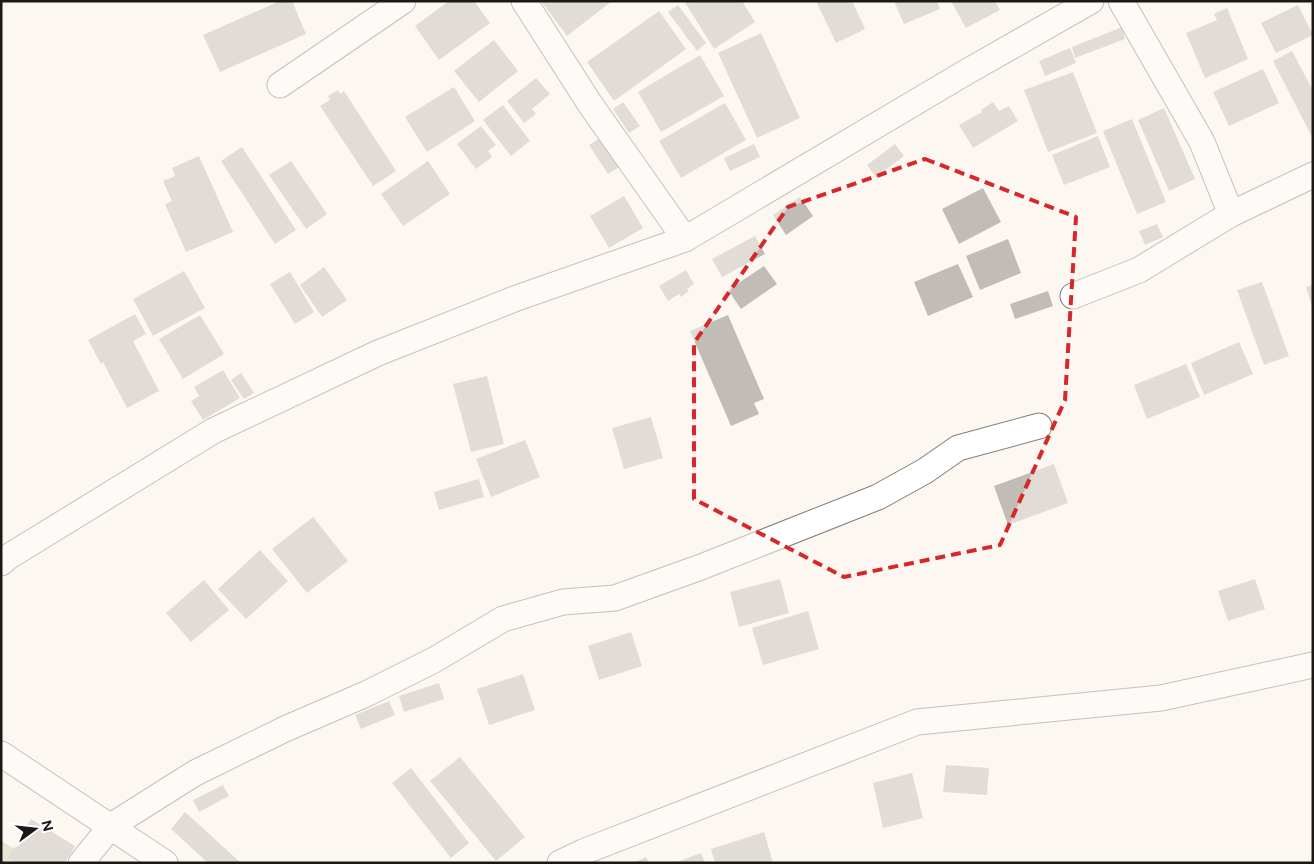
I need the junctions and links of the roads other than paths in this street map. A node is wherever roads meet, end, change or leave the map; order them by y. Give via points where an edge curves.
1 (403, 1) edge
2 (524, 1) edge
3 (1091, 1) edge
4 (1120, 1) edge
5 (280, 85) dead end
6 (1313, 175) edge
7 (1231, 214) junction
8 (685, 239) junction
9 (1073, 296) dead end
10 (1039, 426) dead end
11 (1, 563) edge
12 (1313, 665) edge
13 (1, 754) edge
14 (111, 826) junction
15 (81, 863) edge
16 (166, 863) edge
17 (560, 863) edge

1 - 5 street
2 - 8 street via 590,104
3 - 8 street
4 - 7 street via 1202,142
6 - 7 street
7 - 9 street via 1139,270
8 - 11 street via 517,298 378,353 248,414 205,436
10 - 14 street via 958,448 878,497 615,598 563,602 503,619 434,660 196,773
12 - 17 street via 1161,698 917,722
13 - 14 street
14 - 15 street
14 - 16 street

